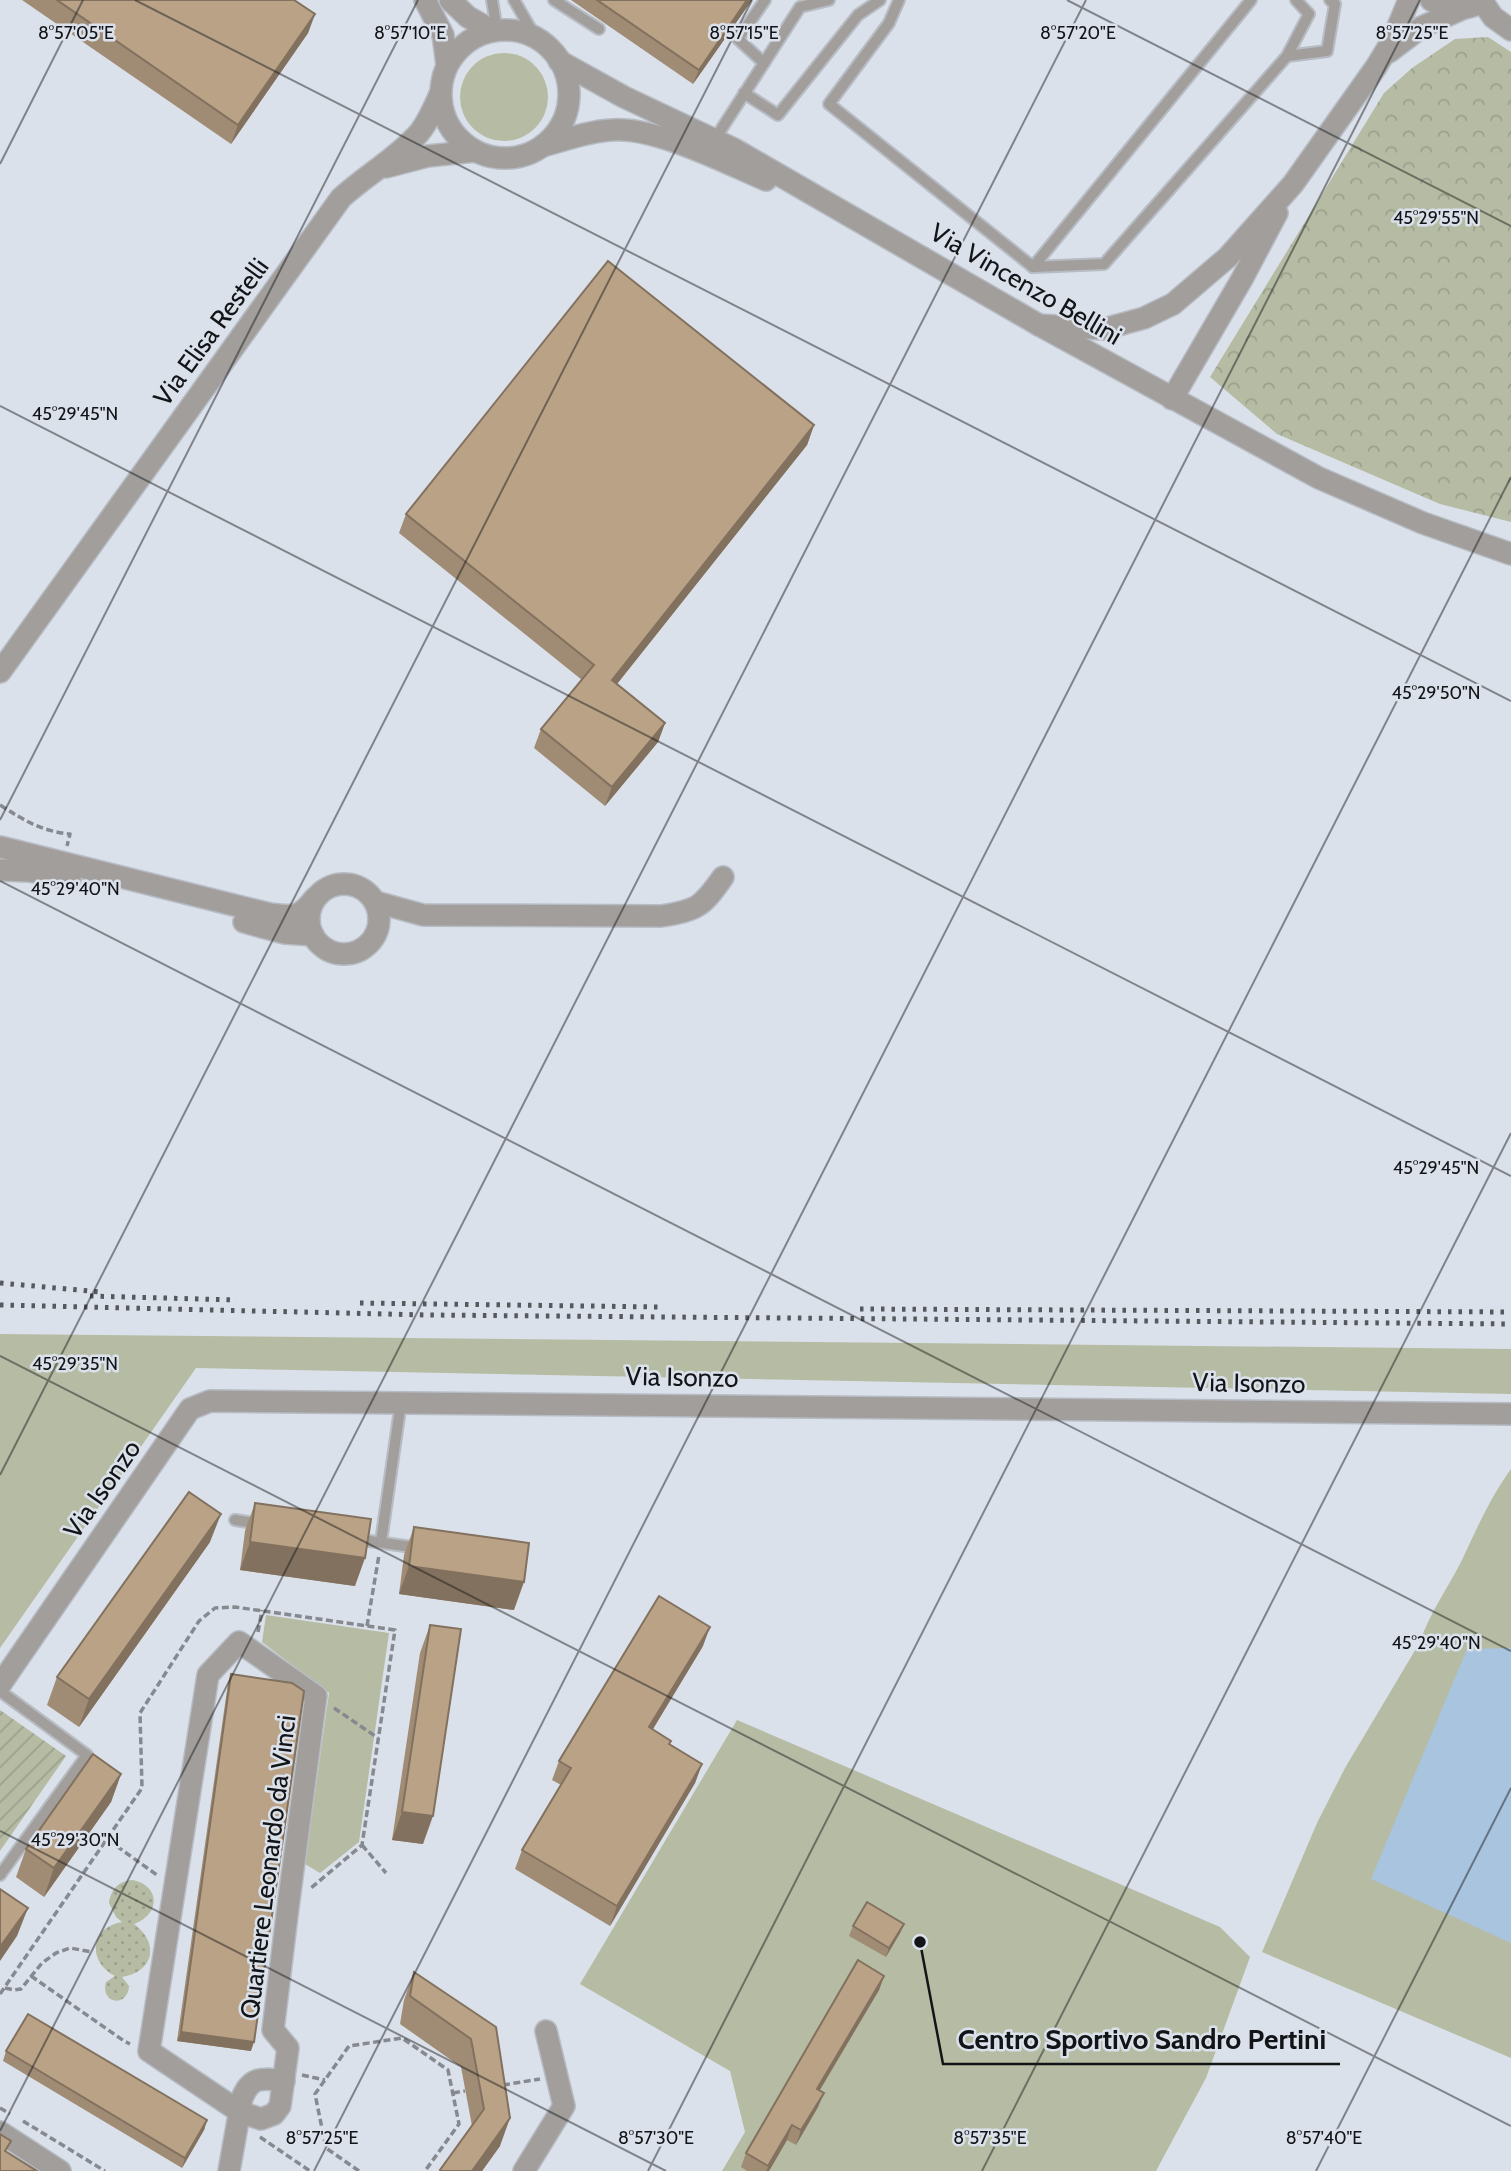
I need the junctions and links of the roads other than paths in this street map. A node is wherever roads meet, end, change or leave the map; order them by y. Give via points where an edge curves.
1 (425, 0) edge
2 (450, 0) edge
3 (492, 0) edge
4 (514, 0) edge
5 (554, 0) edge
6 (765, 0) edge
7 (829, 0) edge
8 (880, 0) edge
9 (899, 0) edge
10 (1251, 0) edge
11 (1296, 0) edge
12 (1330, 0) edge
13 (1409, 0) edge
14 (1431, 0) edge
15 (1477, 3) edge
16 (799, 4) edge
17 (599, 29) dead end
18 (1511, 30) edge
19 (495, 31) junction
20 (536, 38) junction
21 (1287, 56) junction
22 (559, 61) junction
23 (764, 62) junction
24 (447, 65) junction
25 (1376, 67) junction
26 (744, 93) junction
27 (440, 94) junction
28 (715, 139) junction
29 (541, 146) junction
30 (475, 151) junction
31 (378, 170) junction
32 (1293, 184) junction
33 (852, 217) junction
34 (1033, 267) junction
35 (1039, 325) junction
36 (1172, 399) junction
37 (1511, 554) edge
38 (0, 672) edge
39 (0, 847) edge
40 (0, 870) edge
41 (723, 877) dead end
42 (315, 898) junction
43 (376, 902) junction
44 (423, 915) junction
45 (313, 935) junction
46 (375, 937) junction
47 (401, 1402) junction
48 (1511, 1414) edge
49 (235, 1520) dead end
50 (275, 1526) edge
51 (341, 1536) edge
52 (381, 1542) junction
53 (436, 1551) edge
54 (0, 1685) edge
55 (0, 1691) edge
56 (0, 1875) edge
57 (546, 2031) dead end
58 (284, 2081) junction
59 (239, 2117) junction
60 (6, 2123) edge
61 (60, 2171) edge
62 (229, 2171) edge
63 (525, 2171) edge

1 - 24 street via 443,35
2 - 19 street via 468,17
3 - 19 lane
4 - 20 lane
5 - 17 lane
6 - 23 lane via 738,39
7 - 16 lane
8 - 26 lane via 858,15 778,115
9 - 34 lane via 890,23 829,104
10 - 34 lane
11 - 21 lane via 1309,14
12 - 21 lane via 1335,4 1327,51
13 - 25 street
14 - 15 street via 1448,8
15 - 18 street
15 - 25 street via 1409,36
16 - 23 lane
19 - 20 street via 518,31
19 - 24 street via 468,41
20 - 22 street, Via Vincenzo Bellini
21 - 34 lane via 1104,264
22 - 28 street, Via Vincenzo Bellini
22 - 29 street, Via Vincenzo Bellini via 568,84 566,114 560,128
23 - 26 lane
24 - 27 street
25 - 32 street
26 - 28 lane
27 - 30 street via 449,127
27 - 31 street, Via Elisa Restelli via 420,131
28 - 33 street, Via Vincenzo Bellini
29 - 30 street, Via Vincenzo Bellini via 513,158
29 - 33 street, Via Vincenzo Bellini via 626,129 691,148
30 - 31 street, Via Elisa Restelli via 428,156
31 - 38 street, Via Elisa Restelli via 341,198
32 - 35 street via 1228,257 1173,304 1104,329
32 - 36 street
33 - 35 street, Via Vincenzo Bellini
35 - 36 street, Via Vincenzo Bellini
36 - 37 street, Via Vincenzo Bellini via 1319,478 1423,523
39 - 42 street via 270,914 296,915
40 - 45 street via 49,874 284,933
41 - 44 street via 689,912 661,916
42 - 43 street via 323,890 346,883 368,892
42 - 45 street via 309,916
43 - 44 street
43 - 46 street via 379,926
44 - 46 street
45 - 46 street via 328,951 349,954
47 - 48 street, Via Isonzo
47 - 52 lane
47 - 54 street, Via Isonzo via 210,1401 190,1409
49 - 50 lane
51 - 52 lane
52 - 53 lane
55 - 56 lane via 87,1755
57 - 63 street via 564,2106
58 - 59 street, Quartiere Leonardo da Vinci via 274,2114 261,2119
58 - 59 street via 253,2081 242,2098
58 - 59 street, Quartiere Leonardo da Vinci via 288,2048 273,2030 316,1696 239,1642 208,1675 149,2051
59 - 62 street
60 - 61 street

